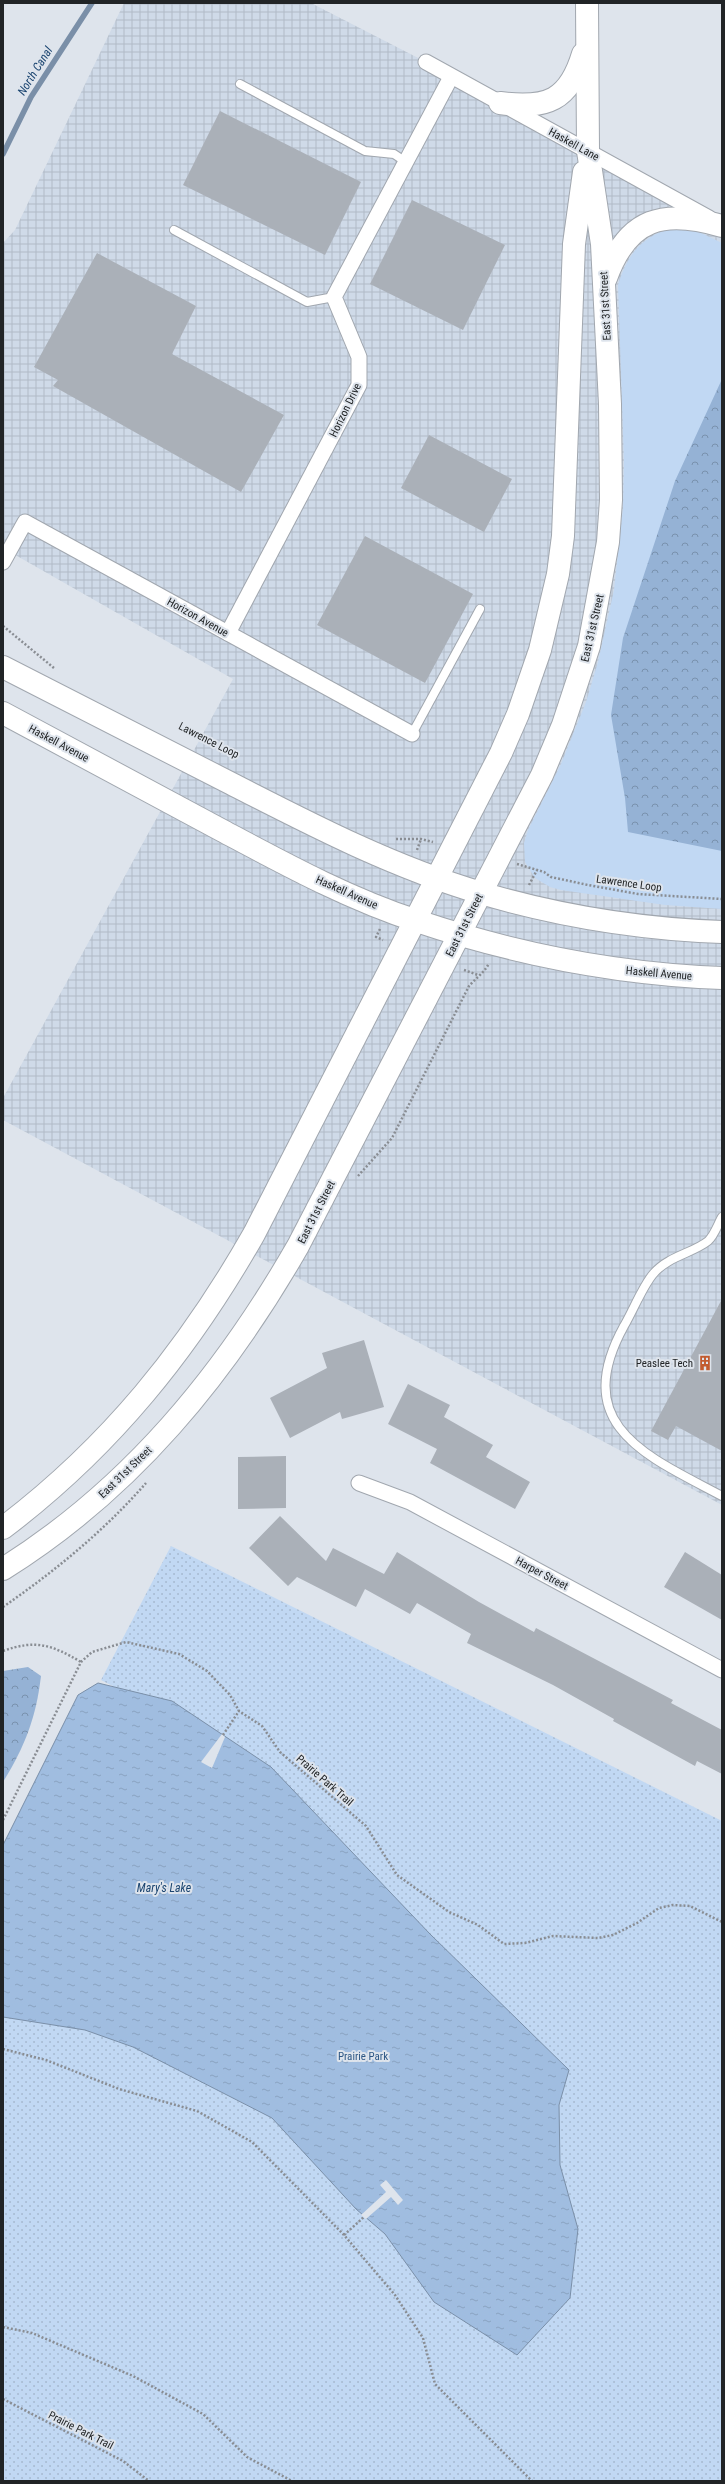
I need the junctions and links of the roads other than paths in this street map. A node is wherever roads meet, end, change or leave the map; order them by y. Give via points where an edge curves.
1 (587, 3) edge
2 (587, 27) junction
3 (426, 62) dead end
4 (451, 77) junction
5 (240, 84) dead end
6 (500, 103) junction
7 (588, 151) junction
8 (406, 162) junction
9 (722, 226) edge
10 (174, 230) dead end
11 (604, 282) junction
12 (334, 297) junction
13 (3, 562) edge
14 (480, 609) dead end
15 (228, 633) junction
16 (3, 667) edge
17 (3, 713) edge
18 (412, 734) joint
19 (437, 878) junction
20 (481, 893) junction
21 (415, 921) junction
22 (722, 932) edge
23 (460, 935) junction
24 (722, 978) edge
25 (722, 1217) edge
26 (360, 1483) dead end
27 (722, 1496) edge
28 (3, 1528) edge
29 (3, 1569) edge
30 (722, 1670) edge

1 - 2 main road, East 31st Street
2 - 6 main road via 580,65 569,87 555,98 542,103 527,106
2 - 7 main road, East 31st Street
3 - 4 street, Haskell Lane
4 - 6 street, Haskell Lane
4 - 8 street
5 - 8 lane via 366,151 394,154
6 - 7 street, Haskell Lane
7 - 9 street, Haskell Lane
7 - 11 main road, East 31st Street via 602,244
7 - 19 main road, East 31st Street via 574,244 563,536 553,598 540,650 518,714 501,753
8 - 12 street
9 - 11 main road via 684,218 652,220 640,226 620,247
10 - 12 lane via 307,302
11 - 20 main road, East 31st Street via 610,404 611,500 608,542 594,624 580,678 542,775
12 - 15 street, Horizon Drive via 359,357 359,385
13 - 15 street, Horizon Avenue via 25,522
14 - 18 lane
15 - 18 street, Horizon Avenue
16 - 19 main road via 330,835
17 - 21 main road, Haskell Avenue via 297,870
19 - 20 main road
19 - 21 main road, East 31st Street
20 - 22 main road via 603,921
20 - 23 main road, East 31st Street
21 - 23 main road, Haskell Avenue
21 - 28 main road, East 31st Street via 254,1234 204,1317 179,1352 121,1421 57,1484
23 - 24 main road, Haskell Avenue via 594,966
23 - 29 main road, East 31st Street via 298,1246 231,1354 178,1418 115,1484 54,1534
25 - 27 lane via 709,1240 677,1256 654,1274 614,1346 607,1371 607,1383 611,1415 622,1432 636,1446 657,1461
26 - 30 street, Harper Street via 410,1502

